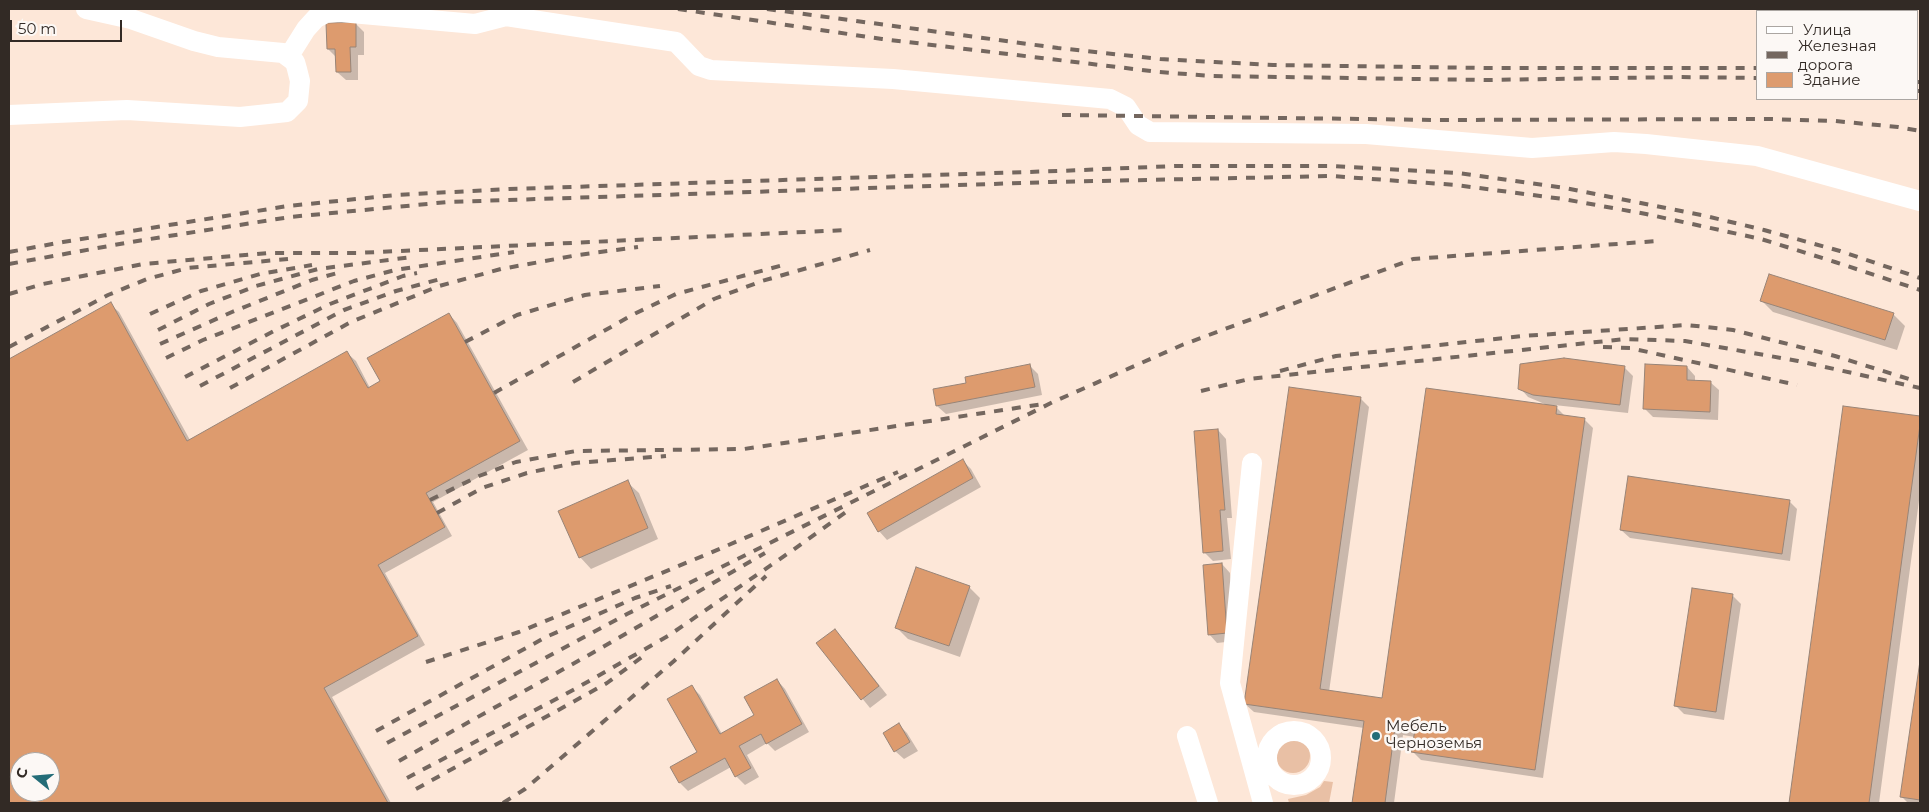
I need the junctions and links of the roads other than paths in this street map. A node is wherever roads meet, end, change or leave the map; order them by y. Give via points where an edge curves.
1 (86, 9) edge
2 (290, 56) junction
3 (9, 115) edge
4 (1920, 201) edge
5 (1252, 463) dead end
6 (1243, 729) junction
7 (1187, 736) dead end
8 (1272, 742) junction
9 (1280, 781) junction
10 (1208, 803) edge
11 (1263, 803) edge
12 (1272, 803) edge

1 - 2 lane via 131,19 218,47
2 - 3 lane via 295,62 300,82 298,101 287,112 240,117 127,110
2 - 4 lane via 306,29 326,13 475,24 506,16 676,42 700,66 711,70 893,79 1110,100 1126,107 1138,125 1150,132 1366,134 1532,148 1614,142 1646,144 1756,156
5 - 6 lane via 1230,683
6 - 8 lane
6 - 11 lane
7 - 10 lane
8 - 9 lane via 1268,750 1269,768
8 - 9 lane via 1287,732 1305,732 1313,738 1321,753 1321,762 1313,778 1297,785
9 - 12 lane

